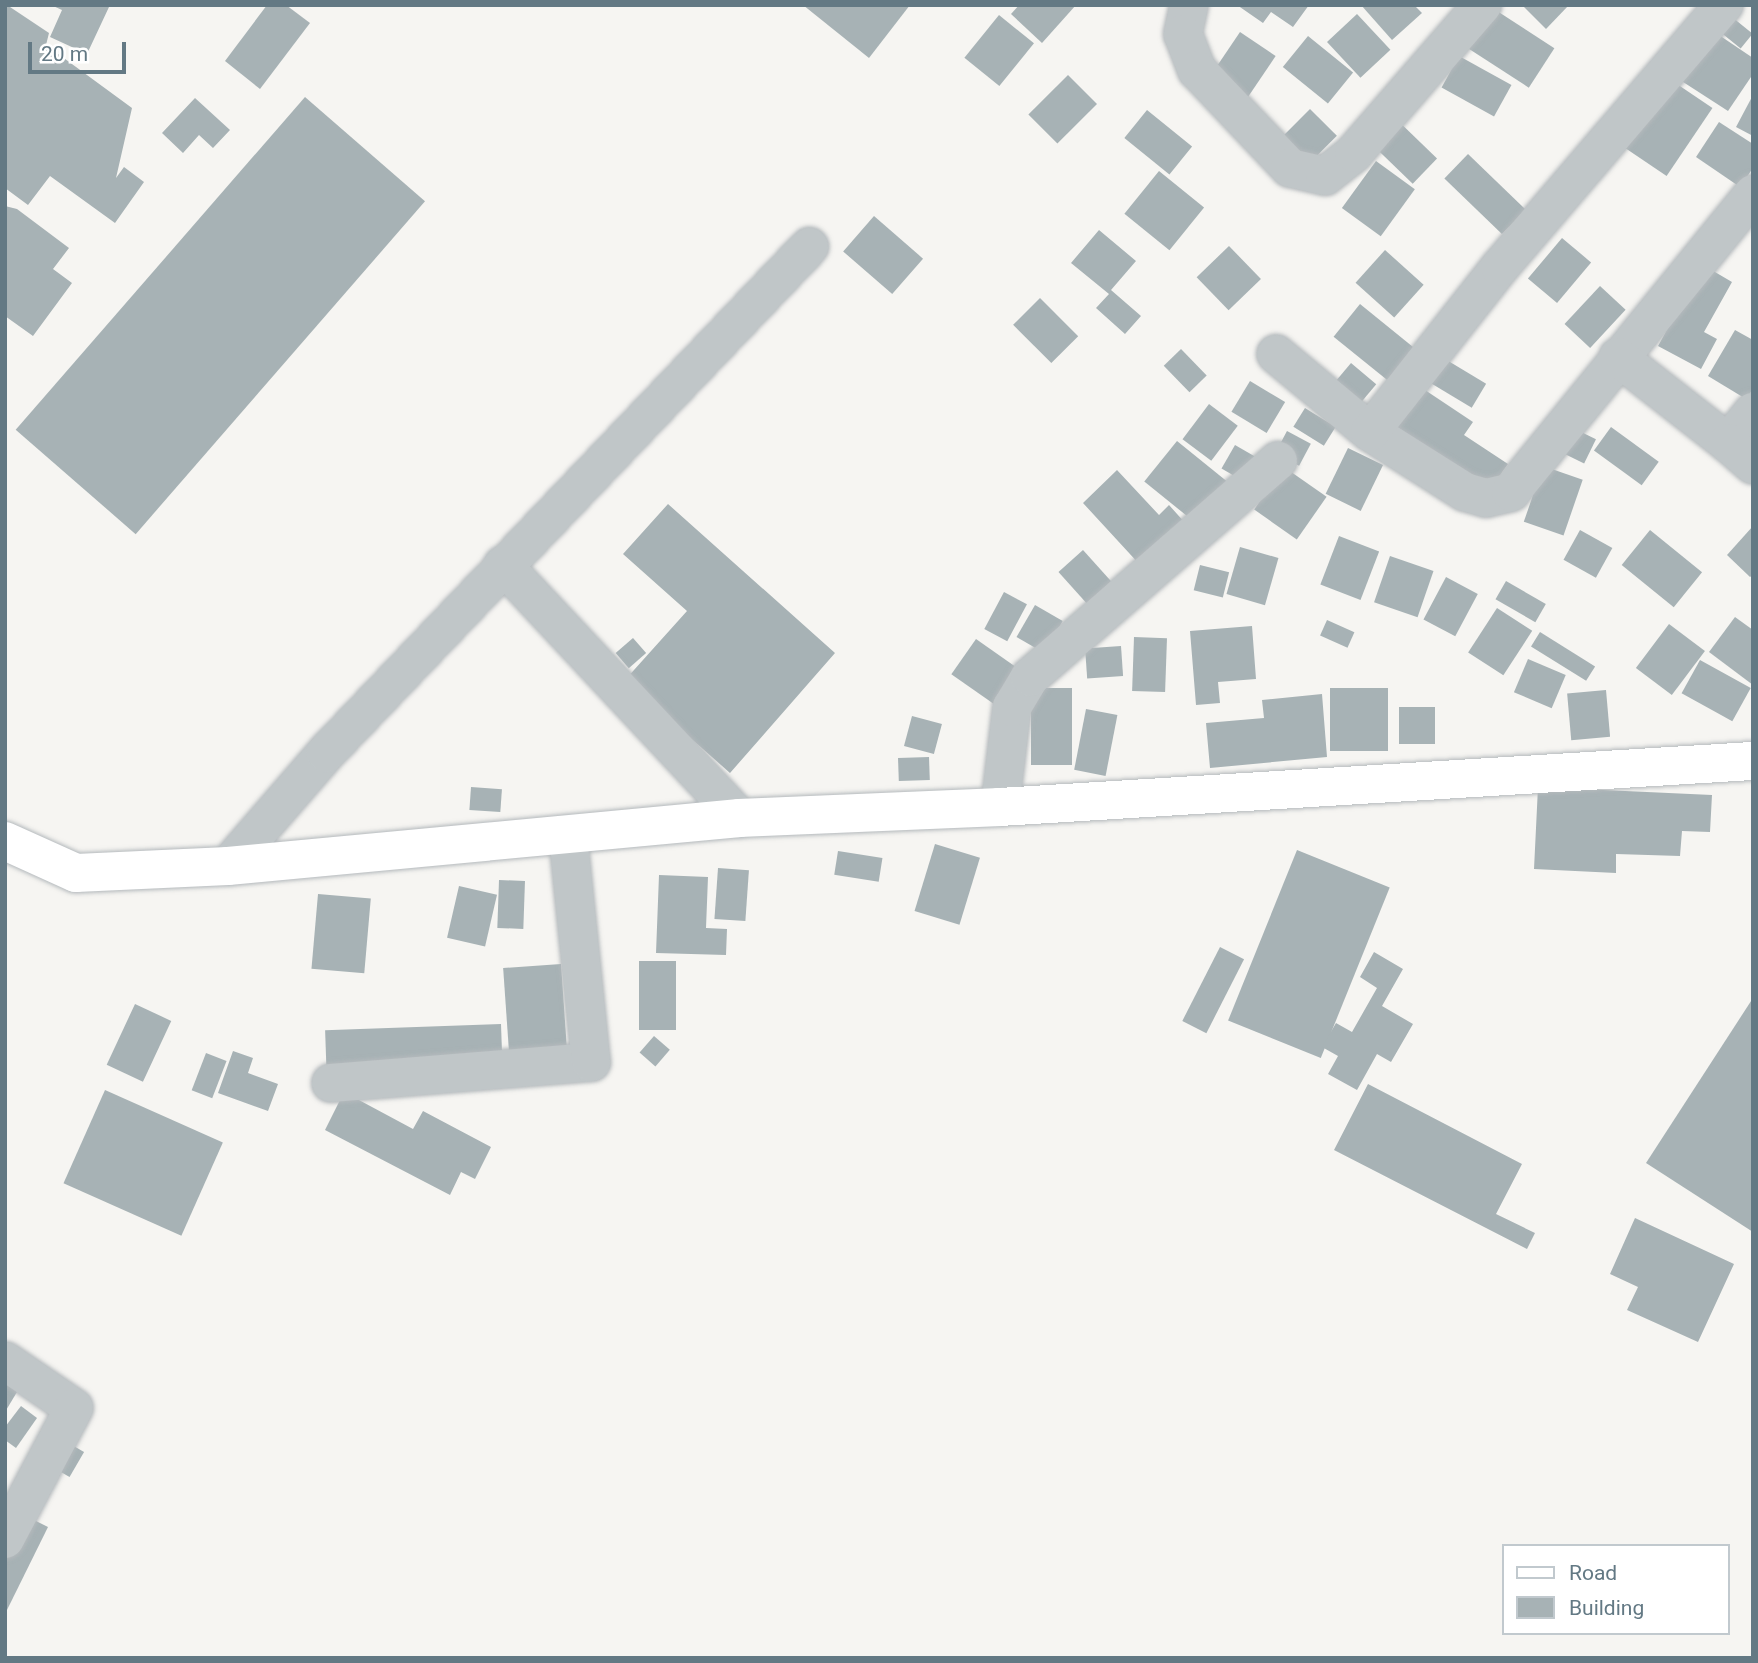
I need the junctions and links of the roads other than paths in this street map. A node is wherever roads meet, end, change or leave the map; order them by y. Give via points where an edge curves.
1 (1189, 5) edge
2 (1482, 5) edge
3 (1724, 5) edge
4 (1753, 194) edge
5 (809, 247) dead end
6 (1276, 355) dead end
7 (1618, 357) junction
8 (1753, 412) edge
9 (1370, 432) junction
10 (1740, 454) edge
11 (1278, 461) dead end
12 (503, 565) junction
13 (1753, 761) edge
14 (1000, 807) junction
15 (740, 818) junction
16 (568, 834) junction
17 (5, 841) edge
18 (228, 866) junction
19 (331, 1083) dead end
20 (5, 1361) edge
21 (5, 1539) edge

1 - 2 street via 1183,34 1197,70 1290,168 1325,176 1354,153
3 - 9 street via 1500,267
4 - 7 street
5 - 12 street
6 - 9 street
7 - 9 street via 1511,492 1486,498 1465,492
7 - 10 street
8 - 10 street
11 - 14 street via 1030,677 1012,707
12 - 15 street
12 - 18 street via 326,753
13 - 14 main road
14 - 15 main road
15 - 16 main road
16 - 18 main road
16 - 19 street via 591,1062
17 - 18 main road via 76,873
20 - 21 street via 74,1408

